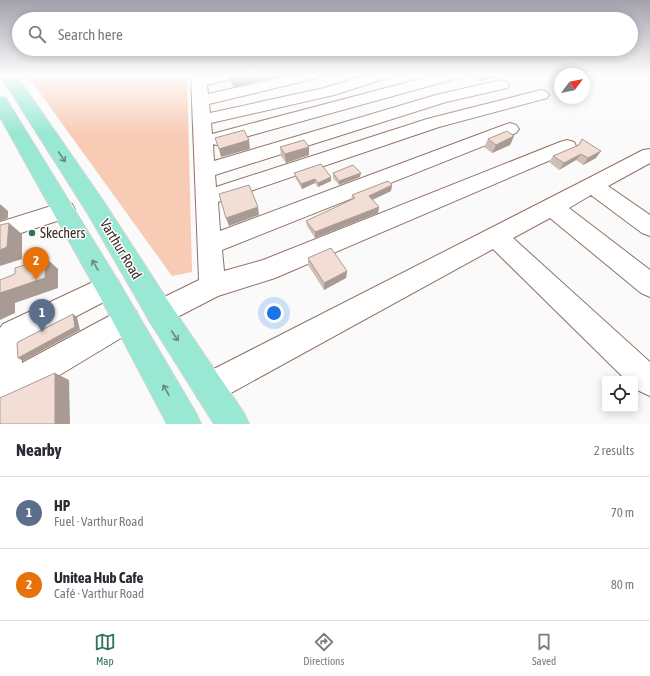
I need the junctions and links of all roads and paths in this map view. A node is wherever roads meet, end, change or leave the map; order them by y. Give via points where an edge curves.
1 (16, 95) edge
2 (200, 95) edge
3 (380, 95) edge
4 (457, 95) edge
5 (541, 95) dead end
6 (0, 102) edge
7 (29, 129) junction
8 (510, 129) dead end
9 (203, 143) junction
10 (567, 146) dead end
11 (650, 155) edge
12 (205, 171) junction
13 (592, 186) junction
14 (206, 198) junction
15 (552, 207) junction
16 (64, 210) junction
17 (650, 227) edge
18 (0, 231) edge
19 (496, 237) junction
20 (209, 245) junction
21 (650, 285) edge
22 (212, 286) junction
23 (108, 287) junction
24 (160, 313) junction
25 (130, 326) junction
26 (650, 381) edge
27 (209, 388) junction
28 (0, 394) edge
29 (185, 424) edge
30 (233, 424) edge

1 - 7 main road, Varthur Road
2 - 9 street
3 - 9 street
4 - 12 street
5 - 14 street via 433,123
6 - 7 main road, Varthur Road
7 - 16 main road, Varthur Road
7 -> 24 main road, Varthur Road via 96,208
8 - 20 street
9 - 12 street
10 - 22 street via 266,270
11 - 13 street
12 - 14 street
13 - 15 street
13 - 17 street
14 - 20 street
15 - 19 street
15 - 21 street
16 - 18 street
23 -> 16 main road, Varthur Road
19 - 26 street
19 - 27 street
20 - 22 street
22 - 24 street
23 - 25 main road, Varthur Road
23 - 25 street via 13,334 6,344 8,376 23,378
24 -> 27 main road, Varthur Road
25 - 28 street via 105,349
29 -> 25 main road, Varthur Road
27 - 30 main road, Varthur Road

